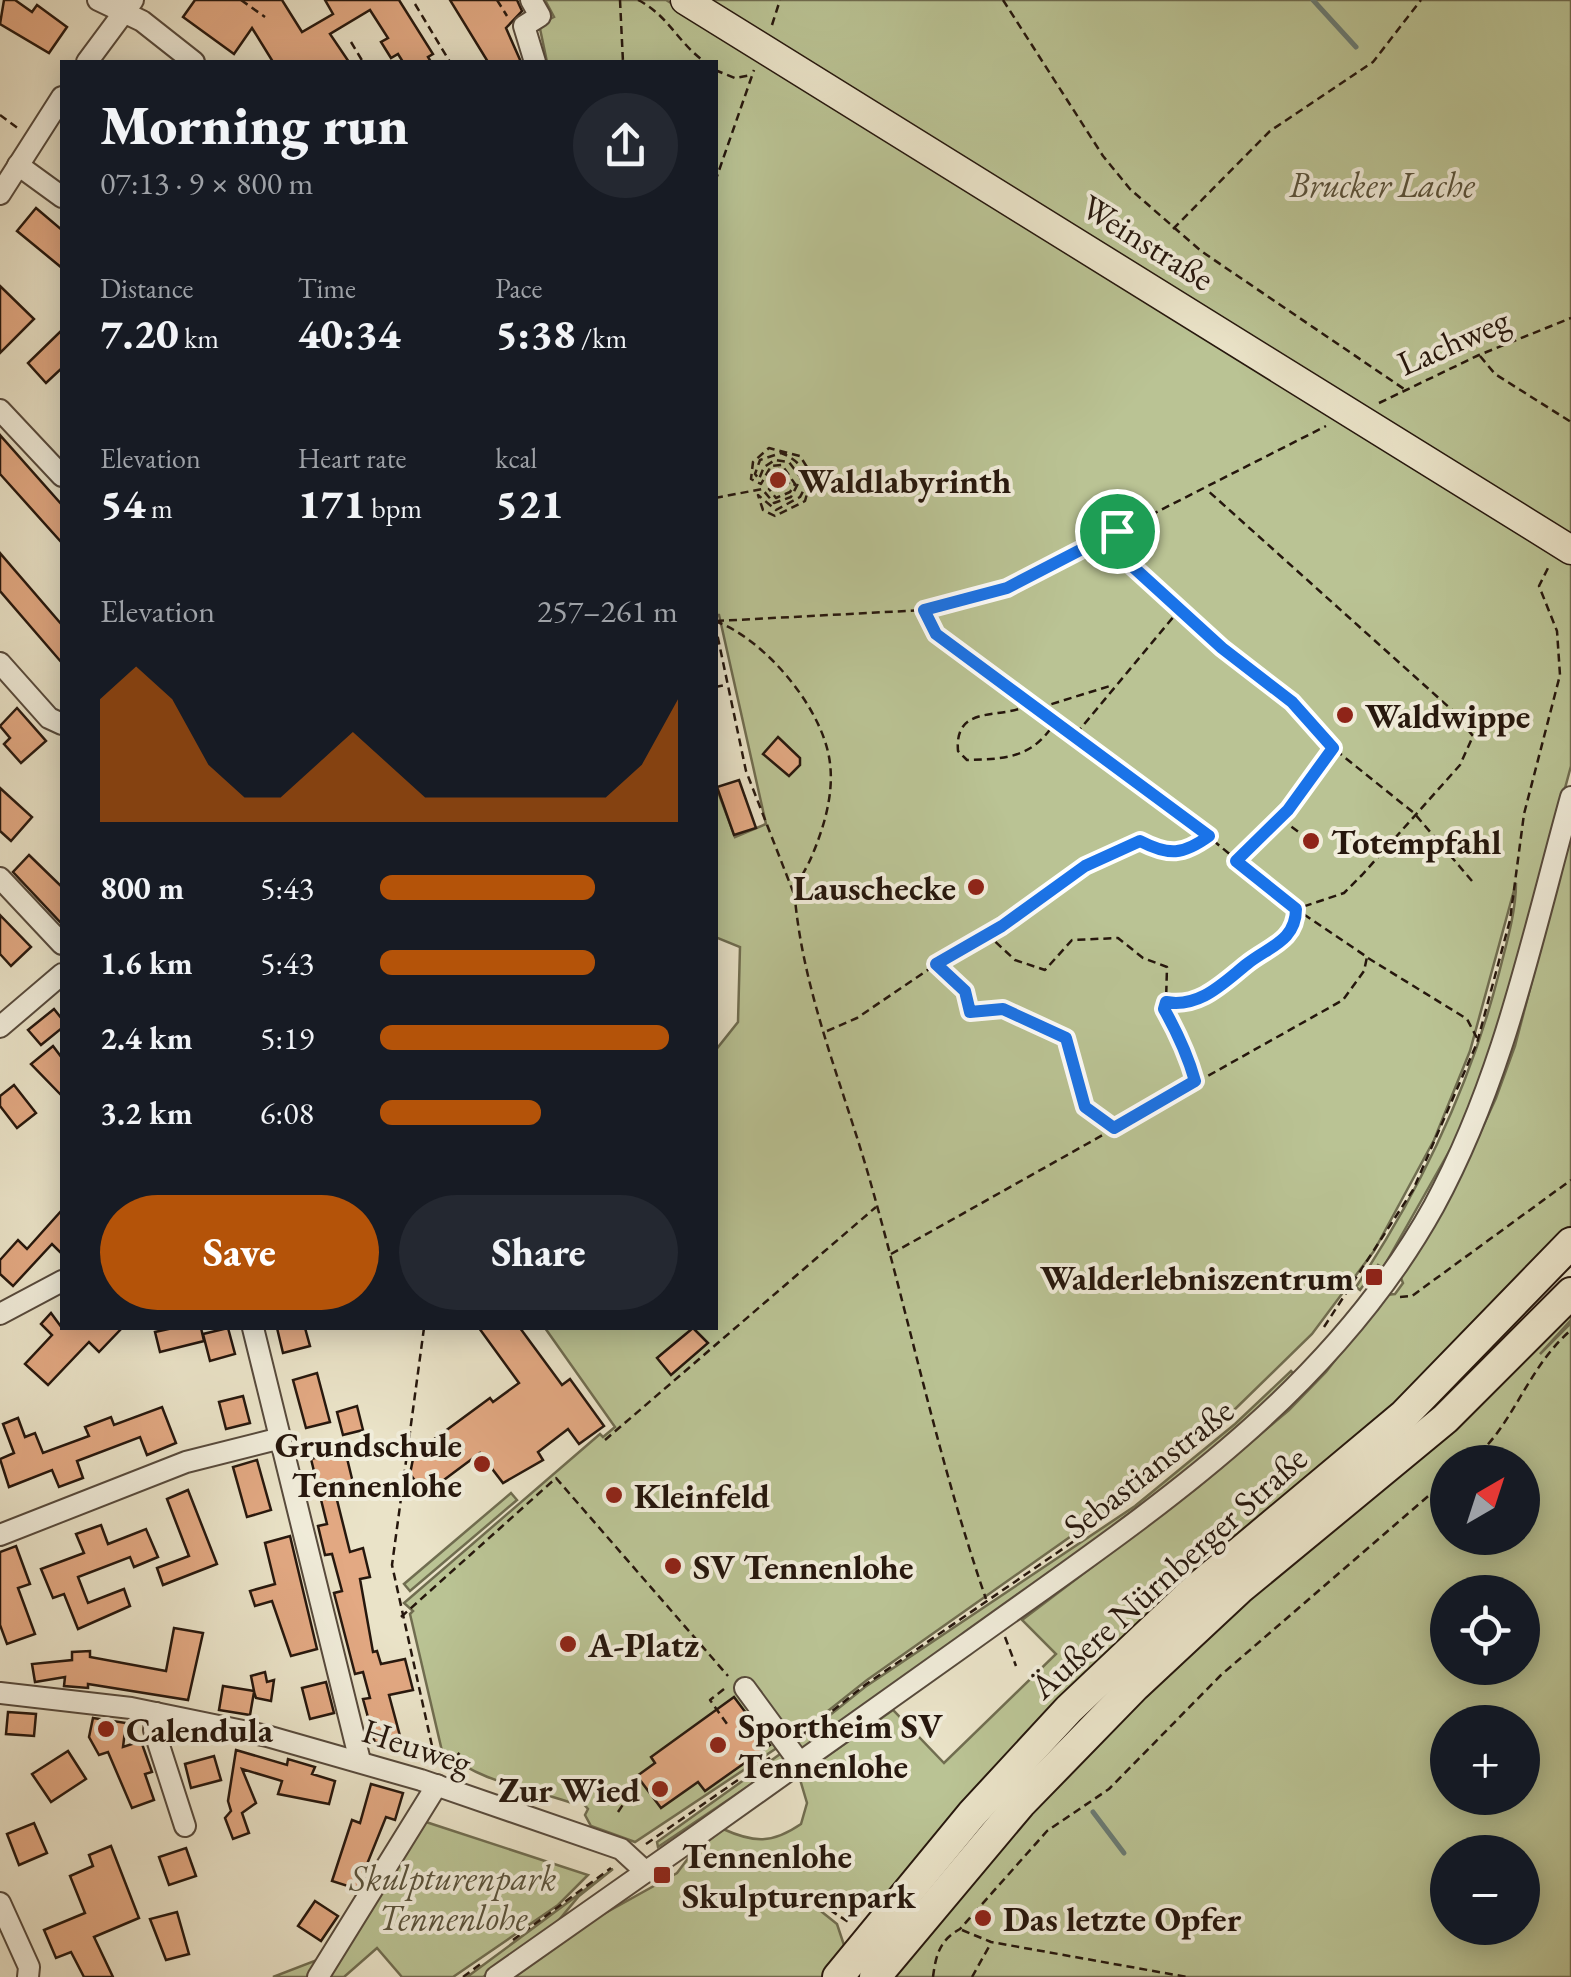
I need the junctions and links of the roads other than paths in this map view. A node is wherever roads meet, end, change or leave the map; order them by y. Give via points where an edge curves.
1 (98, 0) edge
2 (531, 0) edge
3 (684, 0) edge
4 (129, 6) edge
5 (88, 60) edge
6 (192, 60) edge
7 (534, 60) edge
8 (60, 99) edge
9 (18, 165) junction
10 (0, 194) edge
11 (60, 196) edge
12 (0, 410) edge
13 (60, 474) edge
14 (1561, 556) edge
15 (0, 663) edge
16 (60, 723) edge
17 (1571, 797) edge
18 (0, 878) edge
19 (60, 942) edge
20 (60, 976) edge
21 (0, 1027) edge
22 (1571, 1244) edge
23 (60, 1282) edge
24 (1571, 1292) edge
25 (0, 1314) edge
26 (253, 1330) edge
27 (280, 1438) junction
28 (0, 1535) edge
29 (745, 1688) road end
30 (0, 1693) edge
31 (156, 1713) junction
32 (794, 1754) junction
33 (360, 1761) junction
34 (437, 1785) junction
35 (185, 1826) dead end
36 (646, 1872) junction
37 (4, 1909) edge
38 (28, 1977) edge
39 (318, 1977) edge
40 (496, 1977) edge
41 (838, 1977) edge
42 (875, 1977) edge

1 - 4 street
2 - 7 street via 540,16 524,26
3 - 14 main road, Weinstraße via 757,61 1358,416
4 - 5 street
4 - 6 street
8 - 9 street
9 - 10 street
9 - 11 street
12 - 13 street
15 - 16 street
17 - 32 street, Sebastianstraße via 1491,1084 1432,1209 1374,1296 1307,1378 1226,1454
18 - 19 street
20 - 21 street
22 - 41 highway, Äußere Nürnberger Straße via 1404,1415 1196,1589 1082,1696 1001,1780
23 - 25 street
24 - 42 highway, Äußere Nürnberger Straße via 1445,1419 1239,1589 1122,1699 974,1855
26 - 27 street
27 - 28 street via 186,1462
27 - 33 street
29 - 32 street
30 - 31 street, Heuweg
31 - 33 street, Heuweg
31 - 35 street via 154,1730
32 - 36 street, Sebastianstraße
33 - 34 street, Heuweg
34 - 36 street, Heuweg via 630,1855
34 - 39 street
36 - 40 street, Sebastianstraße
37 - 38 street

